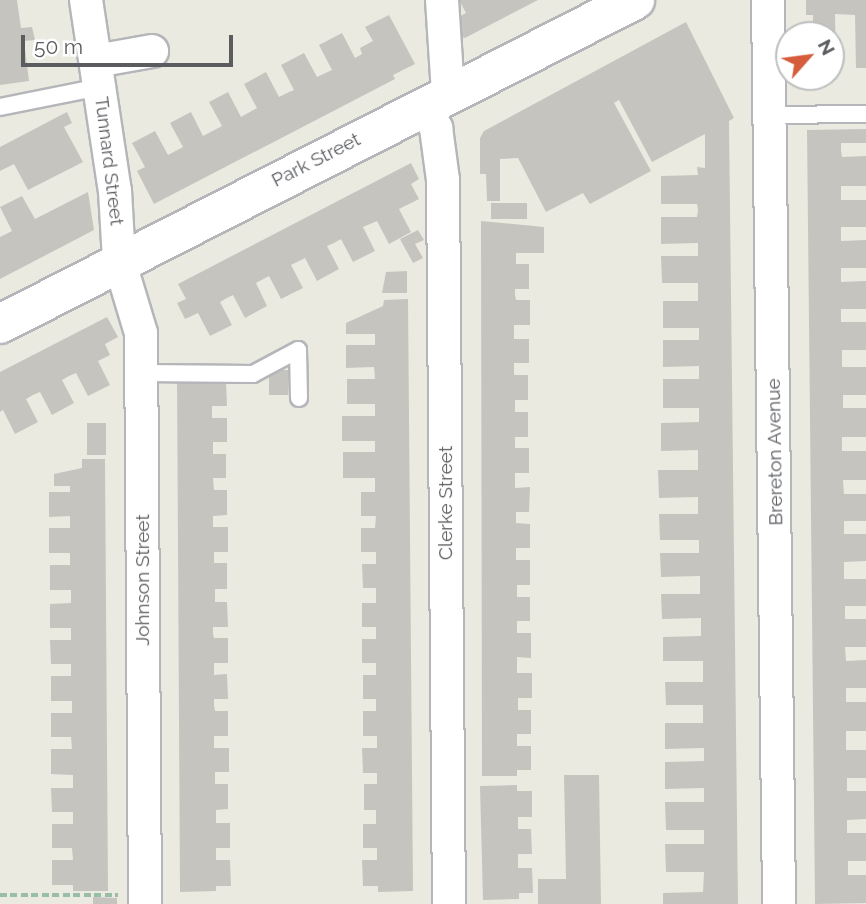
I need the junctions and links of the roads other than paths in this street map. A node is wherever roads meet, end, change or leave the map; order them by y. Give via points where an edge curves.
1 (86, 0) edge
2 (442, 0) edge
3 (635, 0) edge
4 (768, 0) edge
5 (152, 51) dead end
6 (98, 74) junction
7 (436, 99) junction
8 (0, 107) edge
9 (866, 114) edge
10 (770, 115) junction
11 (119, 260) junction
12 (0, 324) edge
13 (141, 373) junction
14 (299, 398) dead end
15 (145, 899) edge
16 (449, 904) edge
17 (779, 904) edge

1 - 6 street, Tunnard Street
2 - 7 street
3 - 7 street, Park Street
4 - 10 street, Brereton Avenue
5 - 6 street
6 - 8 lane
6 - 11 street, Tunnard Street via 115,191
7 - 11 street, Park Street
7 - 16 street, Clerke Street via 443,180
9 - 10 lane
10 - 17 street, Brereton Avenue
11 - 12 street, Park Street
11 - 13 street, Johnson Street via 141,332
13 - 14 lane via 253,374 298,349
13 - 15 street, Johnson Street

